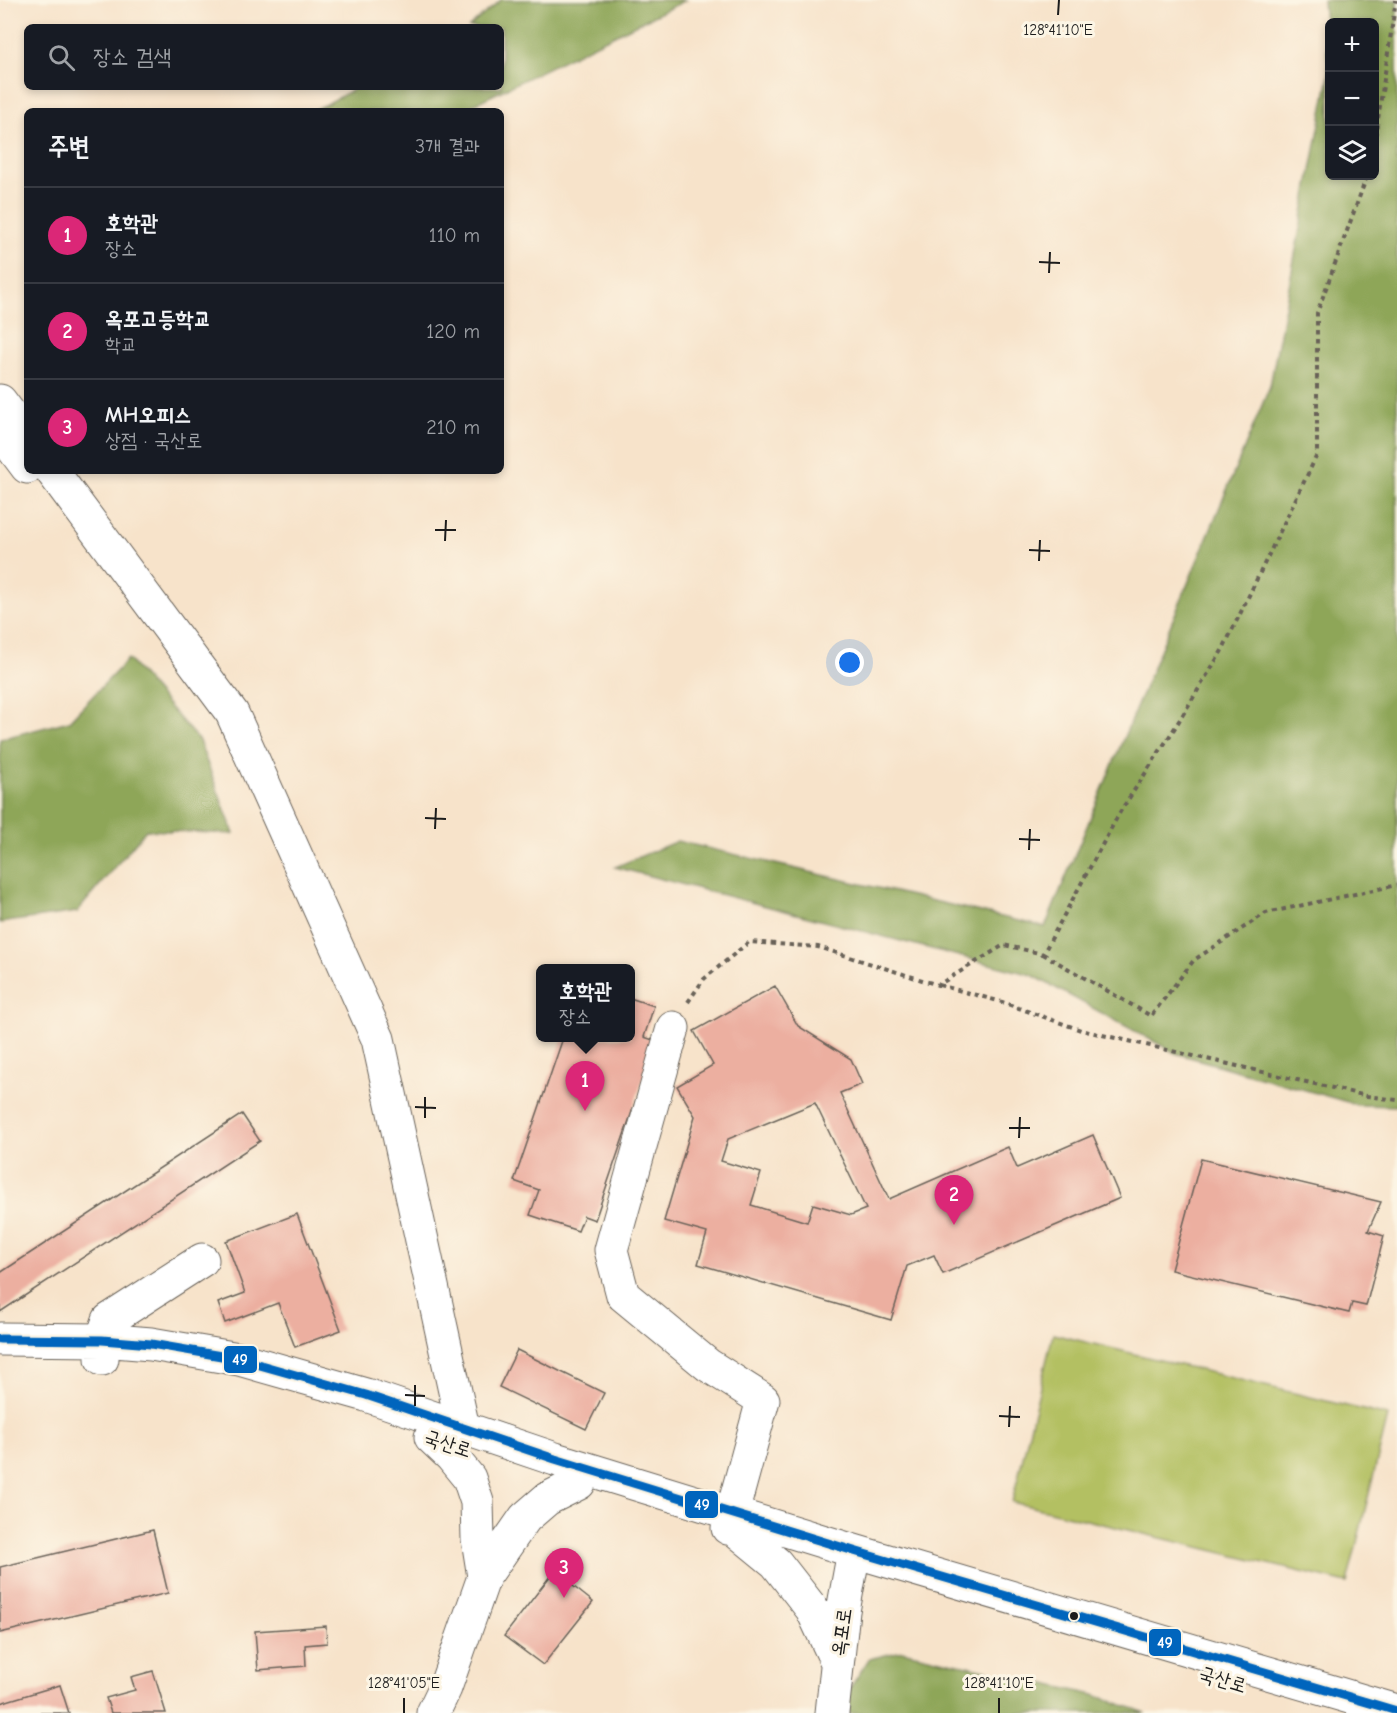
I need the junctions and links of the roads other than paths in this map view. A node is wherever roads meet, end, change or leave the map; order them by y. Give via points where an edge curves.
1 (0, 401) edge
2 (0, 431) edge
3 (24, 434) edge
4 (24, 463) edge
5 (32, 474) edge
6 (54, 474) edge
7 (673, 1028) road end
8 (202, 1260) dead end
9 (0, 1339) edge
10 (102, 1351) junction
11 (0, 1358) edge
12 (446, 1429) junction
13 (579, 1483) junction
14 (733, 1524) junction
15 (853, 1558) junction
16 (484, 1577) junction
17 (837, 1662) junction
18 (1397, 1711) edge
19 (433, 1713) edge
20 (832, 1713) edge
21 (1336, 1713) edge

1 - 3 street
2 - 4 street
5 - 12 street via 217,721 359,1043
6 - 12 street via 232,713 378,1039
7 - 14 street via 611,1250 623,1295 708,1365 764,1400
8 - 10 street via 109,1320
9 - 10 street, 국산로
10 - 11 street, 국산로
10 - 12 street, 국산로 via 150,1365 247,1378
12 - 13 street, 국산로
12 - 14 street, 국산로 via 555,1460
12 - 16 street via 451,1456 469,1478 477,1502
13 - 14 street, 국산로
13 - 16 street via 547,1499 525,1518
14 - 15 street, 국산로
14 - 17 street via 776,1563 812,1609
15 - 17 street, 옥포로
15 - 18 street, 국산로
15 - 21 street, 국산로
16 - 19 street
17 - 20 street, 옥포로

